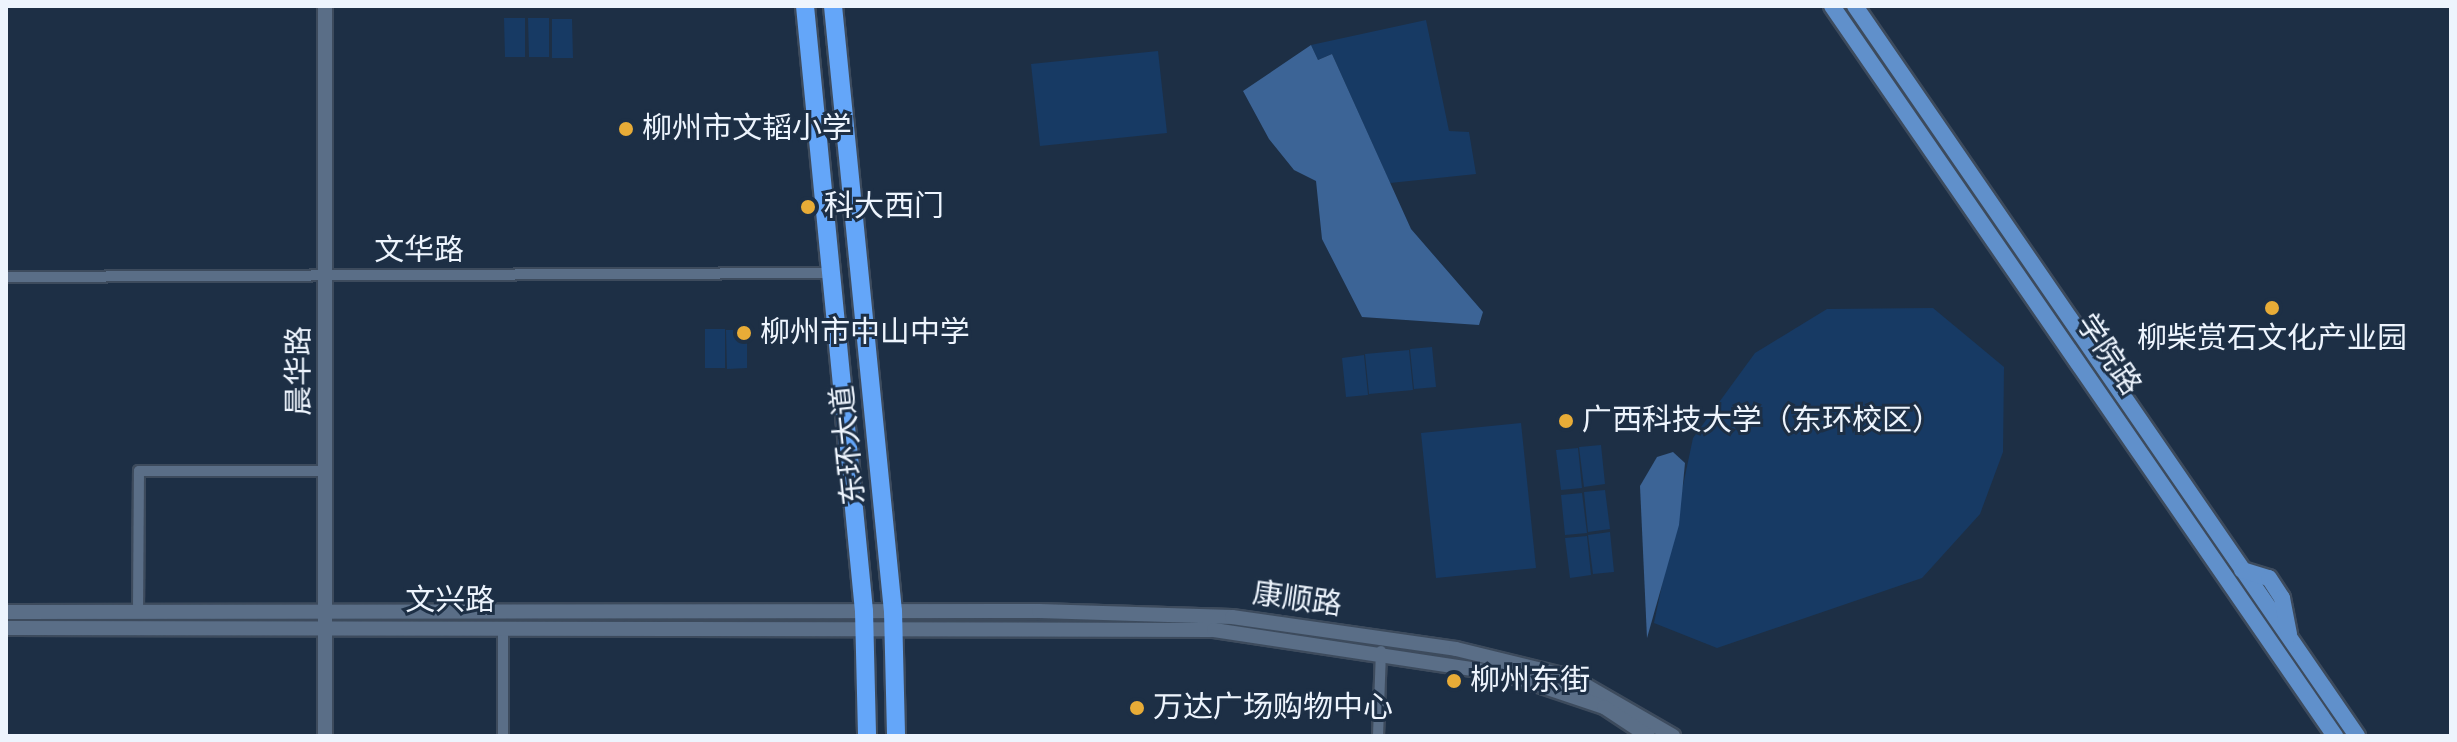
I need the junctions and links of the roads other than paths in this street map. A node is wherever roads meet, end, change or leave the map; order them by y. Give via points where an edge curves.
1 (325, 6) edge
2 (805, 6) edge
3 (833, 6) edge
4 (1832, 6) edge
5 (1855, 6) edge
6 (833, 273) junction
7 (326, 276) junction
8 (6, 277) edge
9 (326, 471) junction
10 (6, 612) edge
11 (138, 612) junction
12 (326, 612) junction
13 (864, 619) junction
14 (894, 619) junction
15 (326, 627) junction
16 (503, 627) junction
17 (6, 628) edge
18 (1381, 651) junction
19 (325, 736) edge
20 (503, 736) edge
21 (867, 736) edge
22 (896, 736) edge
23 (1378, 736) edge
24 (1648, 736) edge
25 (1673, 736) edge
26 (2335, 736) edge
27 (2357, 736) edge

1 - 7 main road, 晨华路
2 - 6 highway, 东环大道
3 - 14 highway, 东环大道
4 - 26 main road, 学院路
5 - 27 main road, 学院路
6 - 7 street, 文华路
6 - 13 highway, 东环大道
7 - 8 street, 文华路
7 - 9 main road, 晨华路
9 - 11 street via 139,471
9 - 12 main road, 晨华路
10 - 11 main road, 文兴路
11 - 12 main road, 文兴路
12 - 13 main road, 文兴路
12 - 15 main road, 晨华路
13 - 14 main road, 文兴路
13 - 16 main road, 文兴路
13 - 21 highway, 东环大道
14 - 18 main road, 康顺路 via 1123,625
14 - 22 highway, 东环大道
14 - 25 main road, 康顺路 via 1232,617 1456,649 1571,677
15 - 16 main road, 文兴路
15 - 17 main road, 文兴路
15 - 19 main road, 晨华路
16 - 20 street
18 - 23 street
18 - 24 main road, 康顺路 via 1555,688

